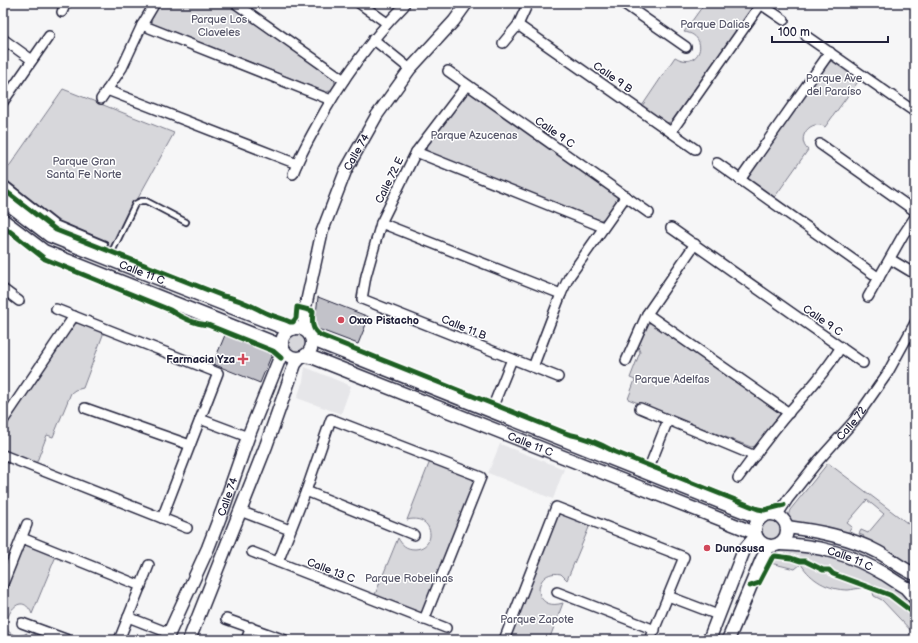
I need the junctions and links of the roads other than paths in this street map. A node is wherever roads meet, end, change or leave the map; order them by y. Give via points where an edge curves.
1 (66, 3) edge
2 (155, 3) edge
3 (235, 3) edge
4 (359, 3) edge
5 (467, 3) edge
6 (528, 3) edge
7 (622, 3) edge
8 (760, 3) edge
9 (404, 6) dead end
10 (62, 12) dead end
11 (784, 20) dead end
12 (387, 22) junction
13 (142, 25) junction
14 (518, 25) junction
15 (49, 36) dead end
16 (806, 36) dead end
17 (3, 39) edge
18 (373, 40) junction
19 (503, 43) dead end
20 (686, 47) dead end
21 (830, 52) junction
22 (32, 60) junction
23 (410, 69) junction
24 (448, 71) dead end
25 (344, 80) junction
26 (467, 85) junction
27 (107, 90) junction
28 (101, 98) dead end
29 (331, 100) junction
30 (3, 102) edge
31 (915, 112) edge
32 (671, 132) junction
33 (820, 144) dead end
34 (695, 148) dead end
35 (416, 152) junction
36 (717, 163) dead end
37 (297, 164) junction
38 (293, 174) dead end
39 (740, 180) junction
40 (4, 184) edge
41 (626, 196) junction
42 (4, 203) edge
43 (915, 211) edge
44 (649, 213) dead end
45 (915, 217) edge
46 (3, 220) edge
47 (186, 222) dead end
48 (382, 223) junction
49 (603, 227) junction
50 (671, 228) dead end
51 (98, 241) junction
52 (105, 244) dead end
53 (695, 244) junction
54 (93, 253) junction
55 (108, 259) junction
56 (890, 259) junction
57 (915, 274) edge
58 (105, 276) junction
59 (878, 278) junction
60 (3, 289) edge
61 (193, 293) junction
62 (561, 294) junction
63 (868, 297) dead end
64 (362, 299) joint
65 (19, 301) dead end
66 (187, 308) junction
67 (56, 309) dead end
68 (647, 314) junction
69 (74, 316) junction
70 (915, 323) edge
71 (304, 329) junction
72 (289, 330) junction
73 (312, 338) junction
74 (841, 347) junction
75 (283, 349) junction
76 (349, 355) junction
77 (302, 357) junction
78 (512, 359) junction
79 (626, 361) dead end
80 (863, 363) dead end
81 (533, 367) junction
82 (341, 369) junction
83 (275, 373) junction
84 (558, 377) dead end
85 (290, 379) junction
86 (85, 408) dead end
87 (640, 408) dead end
88 (259, 411) junction
89 (491, 411) junction
90 (789, 413) junction
91 (276, 417) junction
92 (200, 419) junction
93 (668, 420) junction
94 (3, 421) edge
95 (526, 425) junction
96 (543, 432) junction
97 (248, 437) junction
98 (557, 437) junction
99 (521, 440) junction
100 (190, 445) junction
101 (537, 446) junction
102 (551, 452) junction
103 (3, 454) edge
104 (755, 456) junction
105 (647, 473) junction
106 (738, 478) dead end
107 (306, 491) junction
108 (722, 502) junction
109 (240, 511) junction
110 (777, 516) junction
111 (716, 517) junction
112 (162, 518) junction
113 (760, 518) junction
114 (27, 524) dead end
115 (787, 527) junction
116 (187, 528) dead end
117 (290, 530) junction
118 (756, 534) junction
119 (414, 535) dead end
120 (22, 538) junction
121 (851, 540) junction
122 (774, 545) junction
123 (208, 548) junction
124 (252, 552) dead end
125 (846, 555) junction
126 (222, 556) junction
127 (278, 562) junction
128 (148, 565) dead end
129 (915, 574) edge
130 (3, 584) edge
131 (730, 585) junction
132 (140, 586) junction
133 (189, 591) junction
134 (557, 592) dead end
135 (913, 592) edge
136 (668, 596) junction
137 (205, 597) junction
138 (745, 599) junction
139 (718, 616) junction
140 (128, 617) junction
141 (226, 619) dead end
142 (424, 620) junction
143 (22, 623) dead end
144 (251, 627) junction
145 (446, 628) dead end
146 (655, 630) junction
147 (167, 636) edge
148 (68, 640) edge
149 (119, 640) edge
150 (188, 640) edge
151 (246, 640) edge
152 (285, 640) edge
153 (504, 640) edge
154 (650, 640) edge
155 (709, 640) edge
156 (728, 640) edge

1 - 10 street
2 - 13 street
3 - 25 street
4 - 12 street
5 - 23 street, Calle 74
6 - 14 street
7 - 20 street
8 - 11 street
8 - 32 street
9 - 12 street
12 - 18 street
13 - 27 street via 122,68
13 - 29 street
14 - 19 street
14 - 32 street, Calle 9 B
15 - 22 street
16 - 21 street
17 - 22 street
18 - 23 street
18 - 25 street
21 - 31 street
21 - 39 street
22 - 30 street
23 - 71 street, Calle 74 via 376,114 346,170 322,232 305,309
24 - 26 street, Calle 9 C
25 - 29 street
26 - 35 street, Calle 72 E
26 - 41 street, Calle 9 C
27 - 28 street
27 - 37 street
29 - 37 street
32 - 34 street, Calle 9 B
33 - 43 street
35 - 48 street, Calle 72 E
35 - 49 street
36 - 39 street
37 - 38 street
39 - 59 street
40 - 51 lane via 54,223
41 - 44 street, Calle 9 C
41 - 49 street
42 - 54 main road, Calle 11 C via 50,236
45 - 56 street
46 - 58 main road, Calle 11 C via 44,251
47 - 55 lane via 146,202 135,204
48 - 62 street
48 - 64 street, Calle 72 E
49 - 62 street via 569,277
50 - 53 street, Calle 9 C
51 - 52 lane
51 - 54 lane
53 - 68 street
53 - 74 street, Calle 9 C
54 - 55 main road, Calle 11 C
55 - 58 main road via 103,271
55 - 61 main road, Calle 11 C
56 - 57 street
56 - 59 street
58 - 66 main road, Calle 11 C
59 - 63 street
60 - 65 street
61 - 66 main road via 193,302
61 - 72 main road, Calle 11 C
62 - 81 street
64 - 78 street, Calle 11 B
66 - 75 main road, Calle 11 C via 275,343
67 - 69 street
68 - 79 street
68 - 90 street
69 - 92 street via 218,373
69 - 94 street
70 - 110 street, Calle 72 via 887,374 854,421 819,460
71 - 72 main road via 296,327
71 - 73 main road
72 - 75 main road via 283,336
73 - 76 main road, Calle 11 C
73 - 77 main road via 310,350
74 - 80 street, Calle 9 C
74 - 90 street via 814,385
75 - 77 main road via 291,357
75 - 83 main road, Calle 74
76 - 82 main road via 341,360
76 - 89 main road, Calle 11 C
77 - 82 main road, Calle 11 C
77 - 85 main road, Calle 74 via 295,364
78 - 81 street, Calle 11 B
78 - 89 street
81 - 84 street, Calle 11 B
82 - 99 main road, Calle 11 C
83 - 85 main road
83 - 88 main road, Calle 74
85 - 91 main road, Calle 74
86 - 100 street
87 - 93 street
88 - 91 main road
88 - 97 main road, Calle 74
89 - 95 main road, Calle 11 C
90 - 104 street
91 - 109 main road, Calle 74
92 - 97 street
92 - 100 street
93 - 104 street
93 - 105 street
95 - 96 main road, Calle 11 C
95 - 99 main road
96 - 98 main road, Calle 11 C
96 - 101 main road
97 - 123 main road, Calle 74
98 - 102 main road
98 - 105 main road, Calle 11 C
99 - 101 main road, Calle 11 C
100 - 112 street
101 - 102 main road, Calle 11 C
102 - 111 main road, Calle 11 C
103 - 112 street
104 - 106 street
105 - 108 main road, Calle 11 C
107 - 117 street
107 - 119 street
107 - 142 street via 331,419 481,477
108 - 111 main road
108 - 113 main road, Calle 11 C
109 - 117 street
109 - 126 main road, Calle 74
110 - 113 main road via 770,514
110 - 115 main road
111 - 118 main road, Calle 11 C
112 - 116 street
113 - 118 main road via 756,525
114 - 120 street
115 - 121 main road, Calle 11 C
115 - 122 main road via 785,538
117 - 127 street
118 - 122 main road via 763,544
118 - 131 main road via 744,550
120 - 130 street
120 - 132 street
121 - 125 main road
121 - 129 main road, Calle 11 C
122 - 125 main road, Calle 11 C via 816,547
122 - 138 main road via 762,559
123 - 126 main road via 212,554
123 - 133 main road, Calle 74
124 - 127 street, Calle 13 C
125 - 135 main road, Calle 11 C
126 - 137 main road, Calle 74
127 - 142 street, Calle 13 C
128 - 132 street
131 - 138 main road via 739,588
131 - 139 main road
132 - 140 street
133 - 137 main road via 199,592
133 - 147 main road, Calle 74
134 - 146 street
136 - 139 street
136 - 146 street
136 - 153 street via 684,557 556,507
137 - 150 main road, Calle 74
138 - 156 main road
139 - 155 main road
140 - 147 street
140 - 149 street
141 - 144 street
142 - 145 street, Calle 13 C
143 - 148 street
144 - 151 street
144 - 152 street
146 - 154 street

